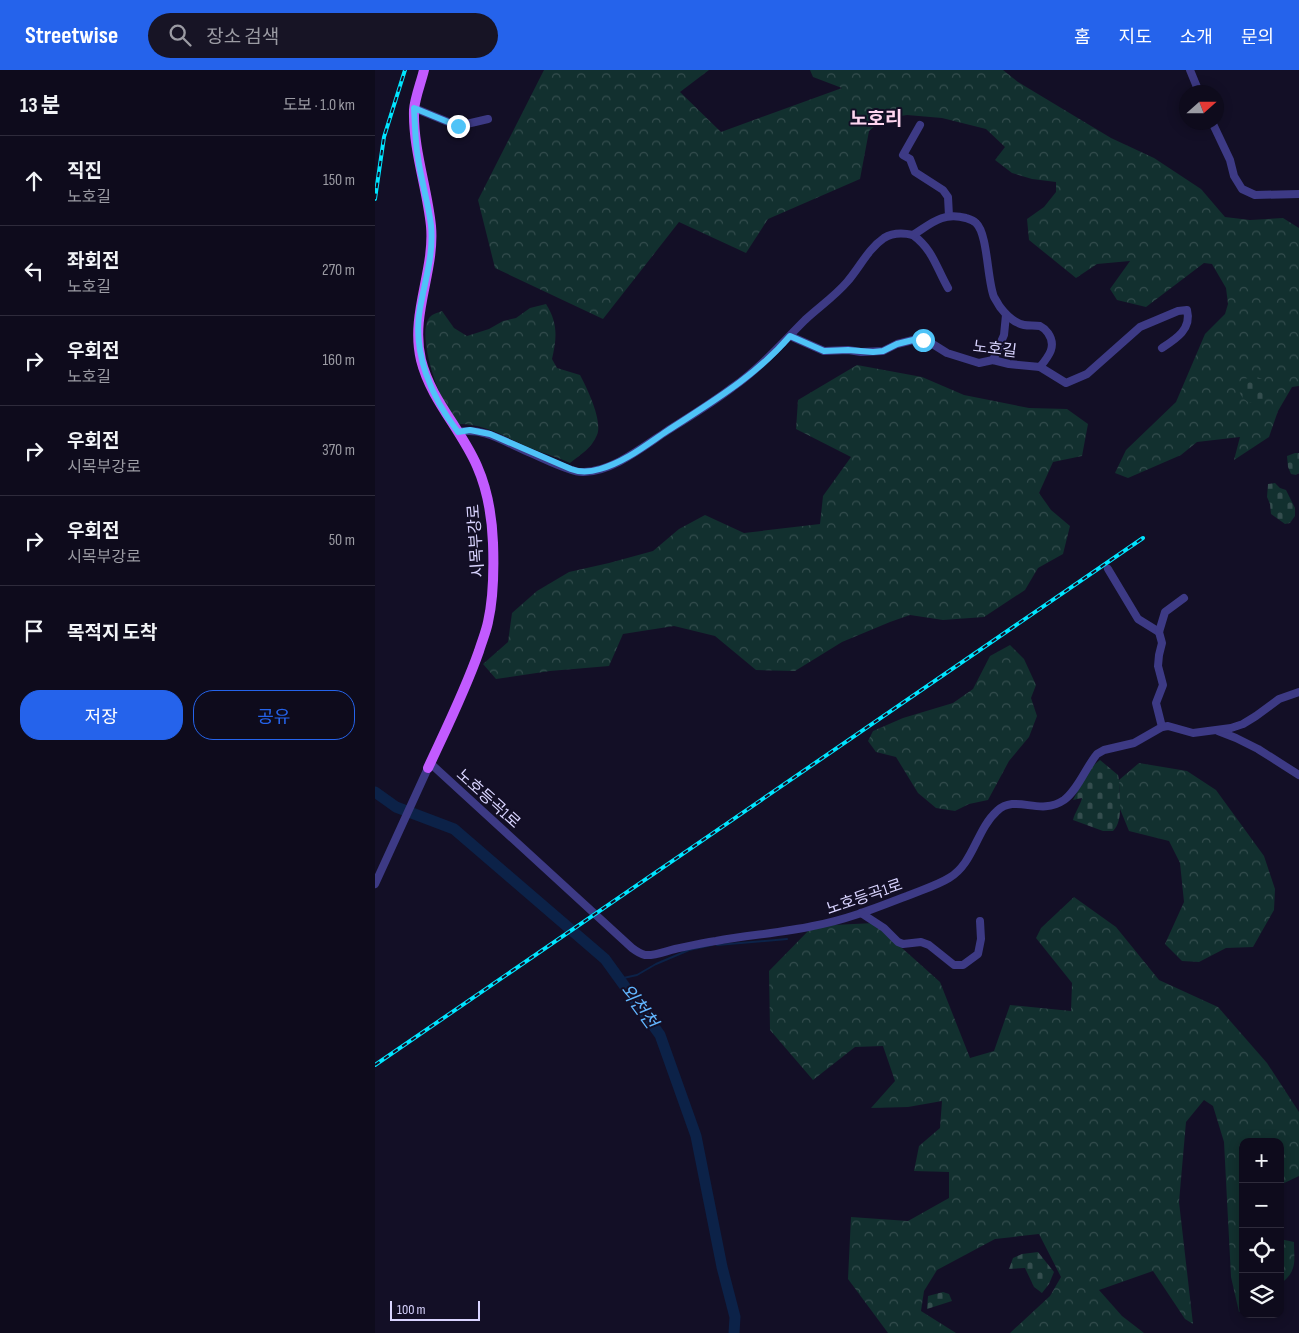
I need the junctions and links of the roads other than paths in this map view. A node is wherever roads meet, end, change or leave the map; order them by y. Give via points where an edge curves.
1 (424, 70) edge
2 (1190, 70) edge
3 (1196, 85) edge
4 (414, 108) junction
5 (488, 119) dead end
6 (920, 125) dead end
7 (1216, 130) edge
8 (1299, 194) edge
9 (949, 216) junction
10 (913, 235) junction
11 (948, 288) dead end
12 (1006, 315) junction
13 (790, 336) junction
14 (1162, 348) dead end
15 (993, 360) junction
16 (1041, 367) junction
17 (458, 432) junction
18 (1108, 569) dead end
19 (1184, 598) dead end
20 (1159, 632) junction
21 (1299, 692) edge
22 (1162, 727) junction
23 (1217, 731) junction
24 (429, 766) junction
25 (1299, 775) edge
26 (375, 884) edge
27 (861, 913) junction
28 (980, 921) dead end

1 - 4 main road, 시목부강로
2 - 3 street
4 - 5 street via 458,126
4 - 17 main road, 시목부강로 via 417,156 431,226 431,258 419,318 421,359 440,404
6 - 9 street via 903,154 915,172 943,190 948,197
7 - 8 street via 1242,189 1255,195
9 - 10 street via 935,220
9 - 12 street, 노호길 via 978,224 994,296
10 - 11 street via 931,252
10 - 13 street via 906,233 883,239 847,282
12 - 15 street via 1004,335
12 - 16 street, 노호길 via 1024,325 1045,328 1053,345
13 - 15 street, 노호길 via 824,351 883,351 917,339 979,363
13 - 17 street via 751,373 713,402 634,453 602,469 580,472 490,434 470,430
14 - 16 street via 1183,332 1187,310 1139,327 1087,374 1066,383
15 - 16 street, 노호길
17 - 24 main road, 시목부강로 via 477,466 492,518 493,591 488,623 470,676
18 - 20 street via 1138,619
19 - 20 street via 1165,612
20 - 22 street via 1162,643 1158,666 1163,685 1156,703
21 - 23 street via 1279,699 1243,724
22 - 23 street via 1193,733
22 - 27 street, 노호등곡1로 via 1143,740 1097,754 1066,798 1056,805 1040,807 1015,803 997,810 986,822 974,850 955,874
23 - 25 street via 1258,749
24 - 26 street
24 - 27 street, 노호등곡1로 via 632,948 645,955 813,926
27 - 28 street via 898,942 929,945 954,965 963,965 978,954

